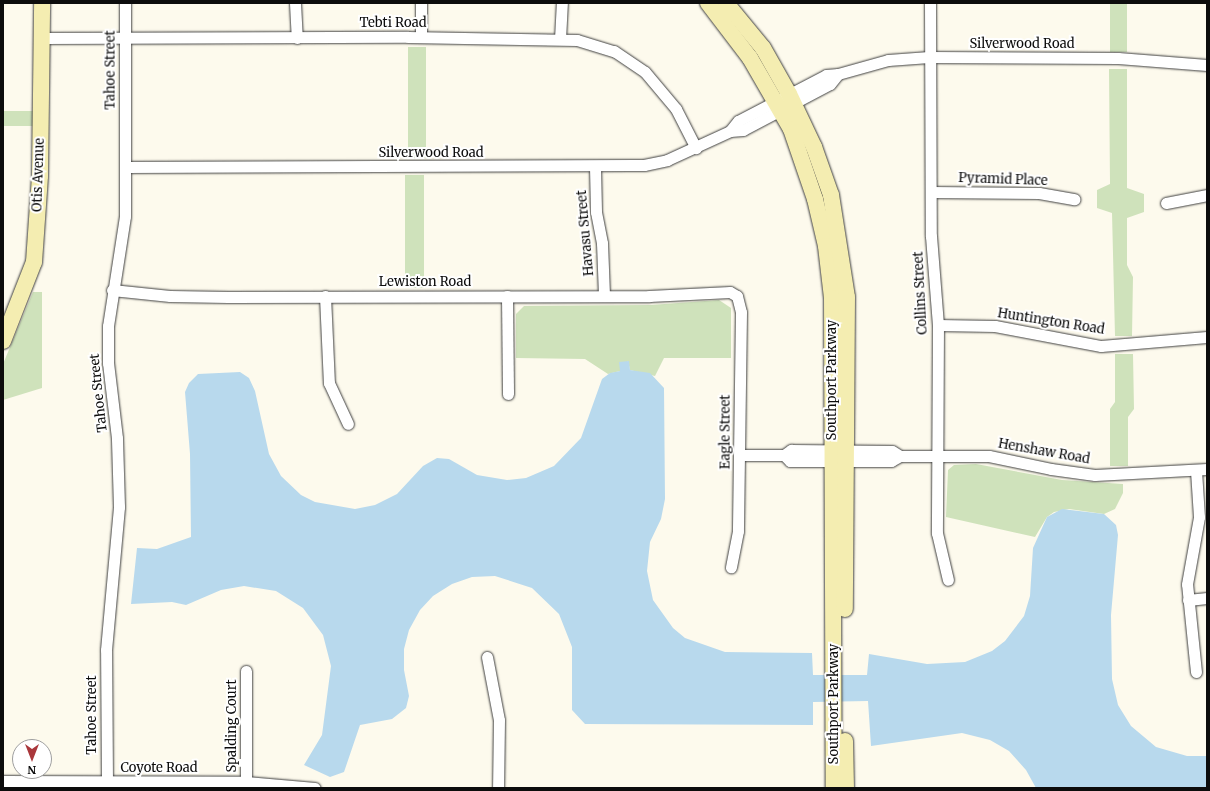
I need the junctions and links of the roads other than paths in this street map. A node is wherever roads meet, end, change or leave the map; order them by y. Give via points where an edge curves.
1 (42, 3) edge
2 (125, 3) edge
3 (295, 3) edge
4 (421, 3) edge
5 (562, 3) edge
6 (708, 3) edge
7 (726, 3) edge
8 (930, 3) edge
9 (421, 37) junction
10 (42, 38) junction
11 (125, 38) junction
12 (297, 38) junction
13 (560, 38) junction
14 (929, 57) junction
15 (1207, 65) edge
16 (785, 102) junction
17 (696, 148) junction
18 (125, 167) junction
19 (595, 167) junction
20 (931, 192) junction
21 (1207, 195) edge
22 (1074, 199) dead end
23 (1166, 203) dead end
24 (112, 290) junction
25 (325, 296) junction
26 (507, 296) junction
27 (604, 296) junction
28 (737, 296) joint
29 (938, 325) junction
30 (1207, 337) edge
31 (3, 341) edge
32 (508, 394) dead end
33 (348, 424) dead end
34 (740, 455) junction
35 (840, 455) junction
36 (937, 456) junction
37 (1202, 469) edge
38 (731, 567) dead end
39 (948, 580) dead end
40 (1207, 598) edge
41 (1188, 600) junction
42 (487, 657) dead end
43 (246, 671) dead end
44 (1196, 672) dead end
45 (840, 714) junction
46 (3, 781) edge
47 (107, 782) junction
48 (246, 782) junction
49 (315, 788) edge
50 (498, 788) edge
51 (834, 788) edge
52 (846, 788) edge

1 - 10 street, Otis Avenue
2 - 11 street, Tahoe Street
3 - 12 street
4 - 9 street
5 - 13 street
6 - 16 street, Southport Parkway
7 - 16 street, Southport Parkway via 763,48
8 - 14 street, Collins Street
9 - 12 street, Tebti Road
9 - 13 street, Tebti Road
10 - 11 street, Tebti Road
10 - 31 street, Otis Avenue via 40,176 34,262
11 - 12 street, Tebti Road
11 - 18 street, Tahoe Street
13 - 17 street, Tebti Road via 614,51 645,72 676,109
14 - 15 street, Silverwood Road via 1118,58
14 - 16 street, Silverwood Road via 888,60 826,75
14 - 20 street, Collins Street
16 - 17 street, Silverwood Road via 738,121 730,131
16 - 35 street, Southport Parkway via 813,192 826,246 832,298
17 - 19 street, Silverwood Road via 667,160 644,165
18 - 19 street, Silverwood Road
18 - 24 street, Tahoe Street via 124,216
19 - 27 street, Havasu Street via 596,212 602,243
20 - 22 street, Pyramid Place via 1039,193
20 - 29 street, Collins Street
21 - 23 street
24 - 25 street, Lewiston Road via 170,296
24 - 47 street, Tahoe Street via 108,363 117,438 119,507 106,650
25 - 26 street, Lewiston Road
25 - 33 street via 329,383
26 - 27 street, Lewiston Road
26 - 32 street
27 - 28 street, Lewiston Road via 649,296 721,290
28 - 34 street, Eagle Street via 741,312
29 - 30 street, Huntington Road via 995,326 1101,346
29 - 36 street, Collins Street
34 - 35 street, Henshaw Road via 784,455 791,450
34 - 38 street, Eagle Street via 738,531
35 - 36 street, Henshaw Road via 892,461 900,456
35 - 45 street, Southport Parkway
36 - 37 street, Henshaw Road via 989,456 1096,475
36 - 39 street, Collins Street via 937,533
37 - 41 street via 1199,517 1188,570
40 - 41 street
41 - 44 street
42 - 50 street via 499,720
43 - 48 street, Spalding Court
45 - 51 street, Southport Parkway
45 - 52 street, Southport Parkway
46 - 47 street, Coyote Road
47 - 48 street, Coyote Road
48 - 49 street, Coyote Road

